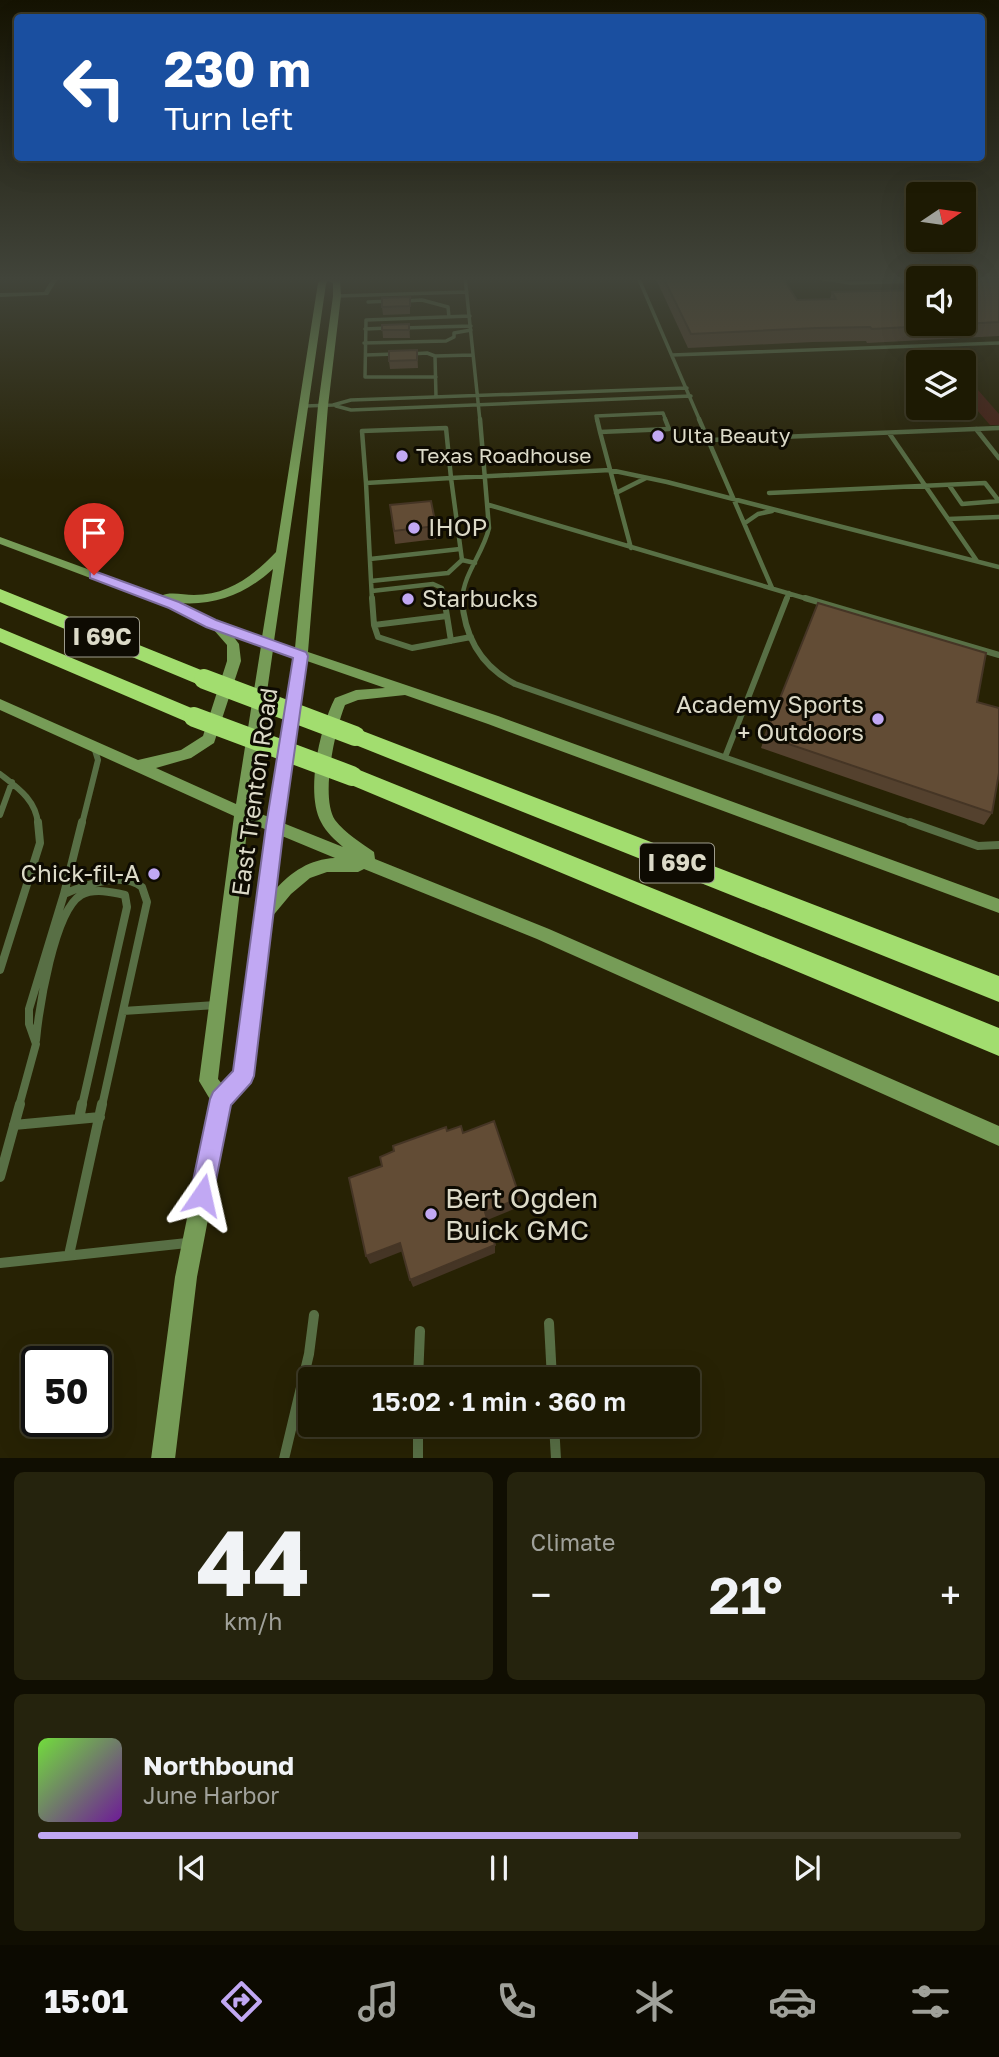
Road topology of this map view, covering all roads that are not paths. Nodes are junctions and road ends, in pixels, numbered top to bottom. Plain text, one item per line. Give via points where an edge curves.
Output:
1 (313, 345) edge
2 (333, 345) edge
3 (364, 345) edge
4 (472, 345) edge
5 (668, 345) edge
6 (943, 345) edge
7 (366, 355) junction
8 (473, 355) junction
9 (672, 355) junction
10 (435, 356) junction
11 (436, 377) junction
12 (687, 388) junction
13 (477, 396) junction
14 (691, 396) junction
15 (436, 397) junction
16 (328, 405) junction
17 (478, 405) junction
18 (305, 406) junction
19 (999, 428) edge
20 (976, 429) junction
21 (600, 432) junction
22 (889, 433) junction
23 (710, 440) junction
24 (999, 458) edge
25 (610, 470) junction
26 (486, 476) junction
27 (648, 477) junction
28 (452, 478) junction
29 (366, 483) junction
30 (949, 485) junction
31 (926, 486) junction
32 (616, 493) junction
33 (769, 493) dead end
34 (736, 500) junction
35 (999, 501) edge
36 (489, 505) junction
37 (775, 510) junction
38 (999, 517) edge
39 (948, 519) junction
40 (745, 523) junction
41 (0, 540) edge
42 (631, 548) junction
43 (284, 550) junction
44 (460, 550) junction
45 (370, 559) junction
46 (462, 560) junction
47 (977, 561) junction
48 (475, 563) junction
49 (999, 567) edge
50 (371, 581) junction
51 (772, 588) junction
52 (372, 591) junction
53 (142, 593) junction
54 (789, 593) junction
55 (0, 595) edge
56 (447, 616) junction
57 (211, 624) junction
58 (374, 625) junction
59 (0, 635) edge
60 (471, 637) junction
61 (451, 641) junction
62 (269, 645) junction
63 (999, 655) edge
64 (301, 656) junction
65 (409, 691) junction
66 (0, 704) edge
67 (93, 745) junction
68 (725, 757) junction
69 (140, 765) junction
70 (0, 774) edge
71 (12, 782) junction
72 (242, 813) junction
73 (0, 815) edge
74 (275, 826) junction
75 (999, 845) edge
76 (380, 867) junction
77 (64, 894) junction
78 (999, 905) edge
79 (265, 914) junction
80 (0, 970) edge
81 (999, 989) edge
82 (218, 1005) junction
83 (123, 1011) junction
84 (932, 1015) junction
85 (999, 1042) edge
86 (36, 1044) junction
87 (999, 1055) edge
88 (221, 1099) junction
89 (100, 1117) junction
90 (79, 1119) junction
91 (14, 1125) junction
92 (999, 1136) edge
93 (0, 1177) edge
94 (192, 1242) junction
95 (69, 1255) junction
96 (0, 1263) edge
97 (314, 1315) dead end
98 (549, 1323) dead end
99 (420, 1331) dead end
100 (418, 1367) edge
101 (551, 1367) edge
102 (418, 1437) edge
103 (555, 1437) edge
104 (163, 1458) edge
105 (284, 1458) edge
106 (418, 1458) edge
107 (556, 1458) edge

1 - 18 main road, East Trenton Road
2 - 16 main road, East Trenton Road
3 - 7 lane
4 - 8 lane
5 - 9 lane
6 - 9 lane
7 - 10 lane
7 - 11 lane via 368,379
8 - 10 lane
8 - 13 lane
9 - 12 lane
10 - 11 lane
11 - 15 lane
12 - 13 lane
12 - 14 lane
13 - 15 lane
13 - 17 lane
14 - 17 lane
14 - 23 lane
15 - 16 lane
16 - 17 lane via 351,410
16 - 18 lane
16 - 64 main road, East Trenton Road
17 - 26 lane
18 - 43 main road, East Trenton Road
19 - 20 lane
20 - 22 lane
20 - 24 lane
21 - 21 lane via 614,431 669,429 663,413 596,416
21 - 25 lane
22 - 23 lane
22 - 31 lane
23 - 34 lane
25 - 26 lane
25 - 27 lane
25 - 32 lane
26 - 28 lane
26 - 36 lane
27 - 32 lane
27 - 34 lane
28 - 29 lane
28 - 29 lane via 446,428 362,431
28 - 44 lane
29 - 45 lane
30 - 31 lane
30 - 35 lane via 985,483
30 - 35 lane via 962,504
31 - 33 lane
31 - 39 lane
32 - 42 lane
34 - 37 lane
34 - 40 lane
36 - 42 lane
36 - 48 lane via 489,532
37 - 40 lane
37 - 47 lane
38 - 39 lane
39 - 47 lane
40 - 51 lane
41 - 53 main road
42 - 51 lane
43 - 53 main road via 258,577 229,594 182,600
43 - 62 main road, East Trenton Road
44 - 45 lane
44 - 46 lane
45 - 50 lane
46 - 48 lane
46 - 50 lane via 448,573
47 - 49 lane
48 - 60 lane via 466,576 463,596
50 - 52 lane
51 - 54 lane
52 - 56 lane via 433,584 442,588
52 - 58 lane
53 - 57 main road
54 - 63 lane
54 - 68 lane
55 - 81 highway, I 69C, bridge
56 - 58 lane
56 - 61 lane
57 - 62 main road
57 - 69 main road via 230,639 234,651 214,730 195,751
58 - 61 lane via 378,636 412,648
59 - 84 highway, I 69C, bridge
60 - 61 lane
60 - 68 lane via 486,663 526,689
62 - 64 main road
62 - 72 main road, East Trenton Road
64 - 65 main road
64 - 74 main road, East Trenton Road
65 - 76 main road via 361,694 340,702 326,741 326,817 339,834
65 - 78 main road
66 - 67 main road
67 - 69 main road
67 - 77 lane via 98,760
68 - 75 lane via 978,846
69 - 72 main road
70 - 71 lane
71 - 73 lane
71 - 80 lane via 37,812 40,843
72 - 74 main road
72 - 82 main road, East Trenton Road
74 - 76 main road
74 - 79 main road, East Trenton Road
76 - 79 main road via 338,862 317,866 295,879
76 - 92 main road via 543,934
77 - 83 lane via 81,886 126,881 145,891 146,912
77 - 86 lane via 29,1009
79 - 88 main road, East Trenton Road via 243,1076
82 - 83 lane
82 - 88 main road, East Trenton Road via 208,1081
83 - 89 lane
84 - 85 highway, I 69C
84 - 87 highway
86 - 90 lane via 45,986 70,905 93,892 125,895 127,907
86 - 91 lane
88 - 94 main road, East Trenton Road
89 - 90 lane
89 - 95 lane
90 - 91 lane
91 - 93 lane
94 - 95 lane
94 - 104 main road, East Trenton Road
95 - 96 lane
97 - 105 lane
98 - 101 lane
99 - 100 lane
102 - 106 lane
103 - 107 lane

